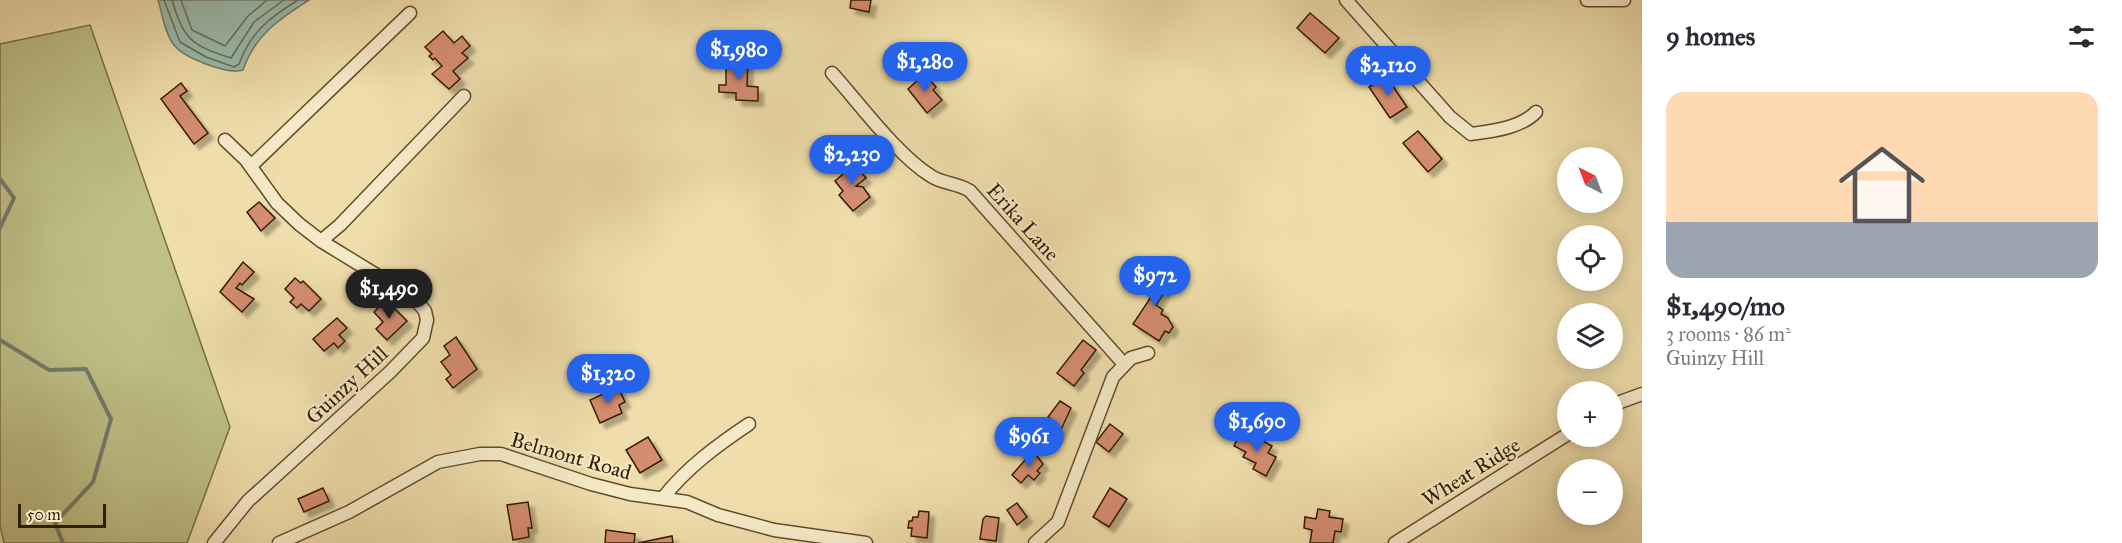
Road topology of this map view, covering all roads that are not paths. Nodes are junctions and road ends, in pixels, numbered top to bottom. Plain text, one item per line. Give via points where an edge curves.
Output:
1 (1346, 0) edge
2 (1587, 0) edge
3 (1624, 0) edge
4 (410, 13) dead end
5 (832, 73) dead end
6 (464, 96) dead end
7 (1536, 112) dead end
8 (225, 140) dead end
9 (251, 166) junction
10 (321, 241) junction
11 (1148, 353) dead end
12 (1123, 363) junction
13 (1642, 394) edge
14 (1623, 401) edge
15 (749, 424) dead end
16 (1557, 441) edge
17 (663, 498) junction
18 (214, 543) edge
19 (279, 543) edge
20 (866, 543) edge
21 (1035, 543) edge
22 (1395, 543) edge

1 - 7 street via 1450,117 1471,134 1509,126
2 - 3 street
4 - 9 street
5 - 12 street, Erika Lane via 920,168 938,180 970,191
6 - 10 street
8 - 9 street, Guinzy Hill
9 - 10 street, Guinzy Hill via 277,203
10 - 18 street, Guinzy Hill via 414,297 425,311 427,329 390,372 248,501
11 - 12 street
12 - 21 street via 1113,377 1058,522
13 - 14 street
15 - 17 street via 674,484
16 - 22 street, Wheat Ridge
17 - 19 street, Belmont Road via 591,484 501,454 480,454 438,462 349,512
17 - 20 street, Belmont Road via 774,530

